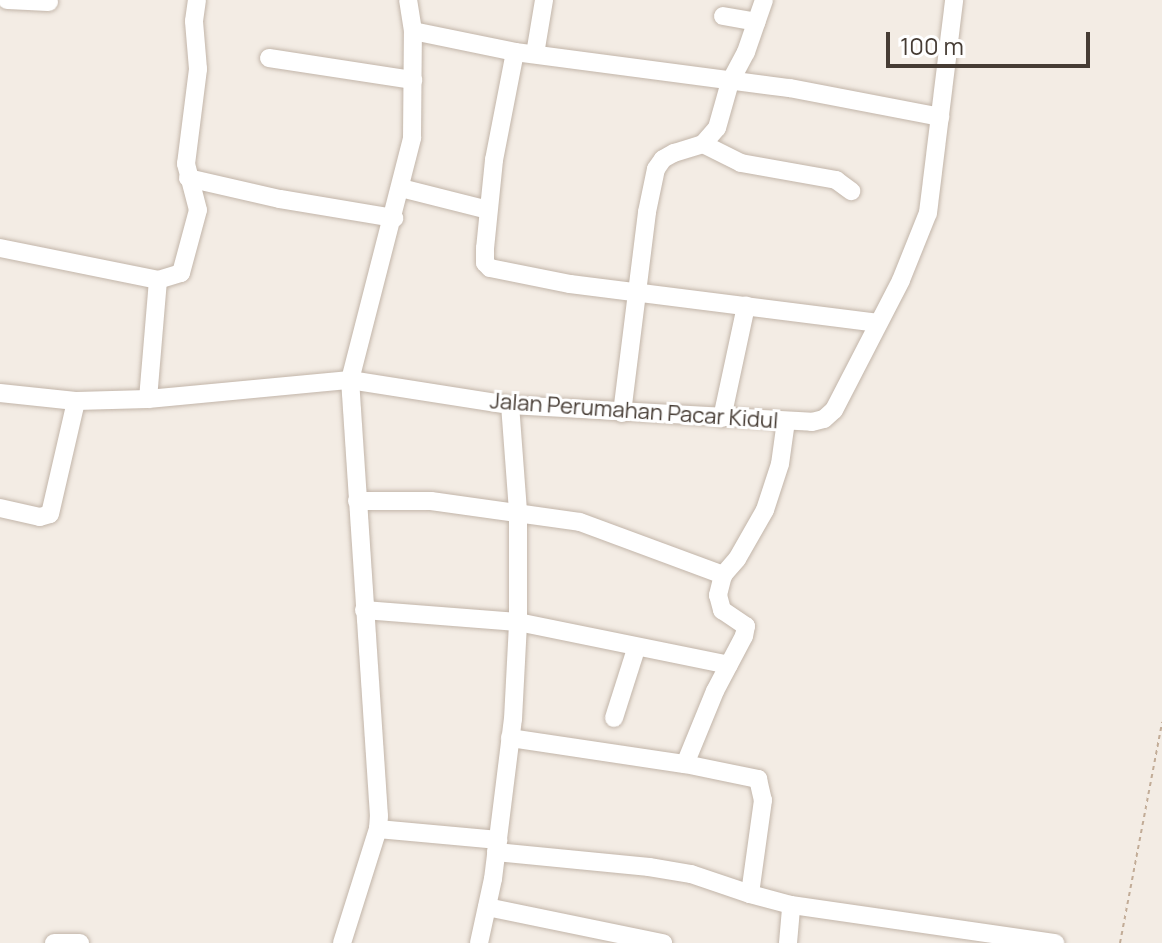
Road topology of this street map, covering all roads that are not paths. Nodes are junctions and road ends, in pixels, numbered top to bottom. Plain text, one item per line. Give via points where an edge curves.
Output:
1 (7, 0) edge
2 (197, 0) edge
3 (408, 0) edge
4 (544, 0) edge
5 (764, 0) edge
6 (954, 0) edge
7 (49, 2) edge
8 (723, 16) dead end
9 (756, 22) junction
10 (413, 31) junction
11 (515, 52) junction
12 (535, 54) junction
13 (269, 58) dead end
14 (413, 80) junction
15 (730, 82) junction
16 (940, 117) junction
17 (703, 144) junction
18 (188, 178) junction
19 (401, 188) junction
20 (851, 191) dead end
21 (488, 210) junction
22 (394, 218) junction
23 (0, 248) edge
24 (158, 280) junction
25 (639, 293) junction
26 (746, 306) junction
27 (877, 323) junction
28 (350, 380) junction
29 (0, 393) edge
30 (148, 399) junction
31 (76, 401) junction
32 (510, 405) junction
33 (622, 413) junction
34 (722, 418) junction
35 (786, 421) junction
36 (357, 501) junction
37 (0, 508) edge
38 (518, 511) junction
39 (723, 575) junction
40 (364, 610) junction
41 (518, 622) junction
42 (636, 649) junction
43 (729, 665) junction
44 (614, 718) dead end
45 (510, 738) junction
46 (685, 764) junction
47 (378, 829) junction
48 (497, 846) junction
49 (750, 894) junction
50 (791, 905) junction
51 (487, 907) junction
52 (54, 943) edge
53 (80, 943) edge
54 (342, 943) edge
55 (479, 943) edge
56 (663, 943) edge
57 (788, 943) edge
58 (1055, 943) edge

1 - 7 street
2 - 18 street via 198,69
3 - 10 street
4 - 12 street
5 - 9 street
6 - 16 street, Jalan Perumahan Pacar Kidul
8 - 9 street
9 - 15 street
10 - 11 street
10 - 14 street
11 - 12 street
11 - 21 street
12 - 15 street
13 - 14 street
14 - 19 street via 412,138
15 - 16 street
15 - 17 street via 717,128
16 - 27 street, Jalan Perumahan Pacar Kidul via 928,213
17 - 20 street via 741,163 836,180
17 - 25 street via 674,153 656,169
18 - 22 street
18 - 24 street via 198,210 181,273
19 - 21 street
19 - 22 street
21 - 25 street via 485,263 490,268
22 - 28 street
23 - 24 street
24 - 30 street
25 - 26 street
25 - 33 street
26 - 27 street
26 - 34 street
27 - 35 street, Jalan Perumahan Pacar Kidul via 834,410 812,422
28 - 30 street, Jalan Perumahan Pacar Kidul
28 - 32 street, Jalan Perumahan Pacar Kidul
28 - 36 street
29 - 31 street, Jalan Perumahan Pacar Kidul
30 - 31 street, Jalan Perumahan Pacar Kidul
31 - 37 street via 50,514 40,517
32 - 33 street, Jalan Perumahan Pacar Kidul
32 - 38 street
33 - 34 street, Jalan Perumahan Pacar Kidul
34 - 35 street, Jalan Perumahan Pacar Kidul
35 - 39 street via 780,464 765,510
36 - 38 street via 431,501
36 - 40 street
38 - 39 street via 580,522
38 - 41 street
39 - 43 street via 718,601 722,610 746,626
40 - 41 street
40 - 47 street
41 - 42 street
41 - 45 street
42 - 43 street
42 - 44 street
43 - 46 street
45 - 46 street
45 - 48 street
46 - 49 street via 758,779 763,800
47 - 48 street
47 - 54 street
48 - 49 street via 663,870
48 - 51 street
49 - 50 street
50 - 57 street
50 - 58 street
51 - 55 street
51 - 56 street
52 - 53 street

